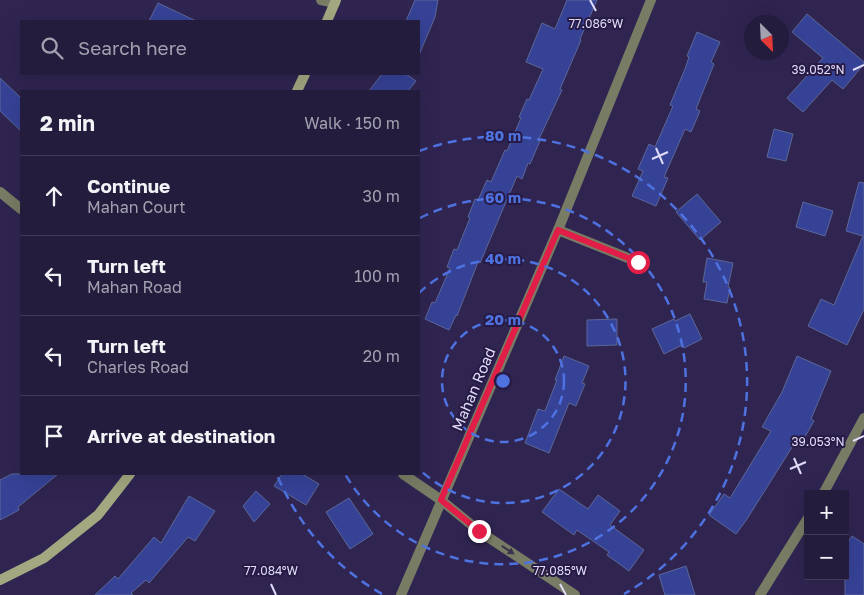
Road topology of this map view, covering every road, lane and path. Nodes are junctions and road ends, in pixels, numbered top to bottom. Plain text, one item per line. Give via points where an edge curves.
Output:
1 (321, 0) edge
2 (651, 0) edge
3 (335, 2) edge
4 (327, 20) edge
5 (305, 75) edge
6 (298, 90) edge
7 (0, 192) edge
8 (20, 208) edge
9 (558, 230) junction
10 (638, 262) dead end
11 (864, 418) edge
12 (129, 475) edge
13 (404, 475) edge
14 (825, 490) edge
15 (441, 500) junction
16 (804, 524) edge
17 (0, 580) edge
18 (401, 595) edge
19 (575, 595) edge
20 (760, 595) edge

1 - 3 street
2 - 9 street, Mahan Road
3 - 4 street
5 - 6 street
7 - 8 street
9 - 10 street
9 - 15 street, Mahan Road
11 - 14 street
12 - 17 street via 98,515 44,558
13 - 15 street
15 - 18 street, Mahan Road
15 -> 19 street via 479,531
16 - 20 street

